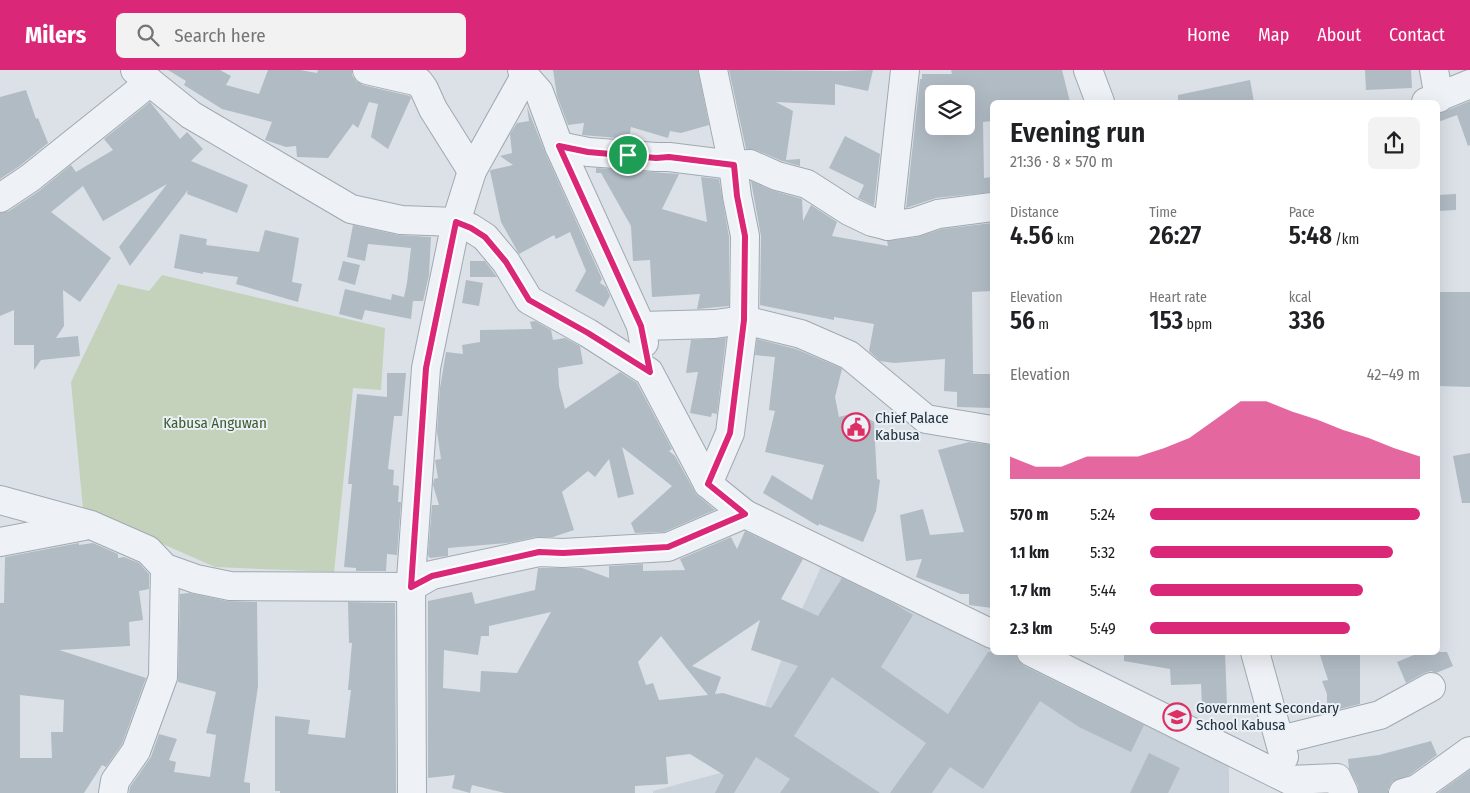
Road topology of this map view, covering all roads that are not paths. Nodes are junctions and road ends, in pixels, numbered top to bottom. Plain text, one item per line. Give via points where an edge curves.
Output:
1 (367, 70) edge
2 (713, 70) edge
3 (905, 70) edge
4 (1088, 70) edge
5 (1434, 70) edge
6 (139, 73) edge
7 (523, 73) edge
8 (1470, 84) edge
9 (1099, 100) edge
10 (1432, 100) edge
11 (559, 146) junction
12 (734, 165) junction
13 (472, 171) junction
14 (0, 198) edge
15 (990, 207) edge
16 (456, 222) junction
17 (888, 226) junction
18 (744, 320) junction
19 (641, 326) junction
20 (650, 372) junction
21 (990, 430) edge
22 (708, 484) junction
23 (0, 500) edge
24 (745, 514) junction
25 (91, 524) junction
26 (0, 542) edge
27 (165, 568) junction
28 (411, 587) junction
29 (990, 633) edge
30 (1037, 655) edge
31 (1256, 655) edge
32 (1431, 687) dead end
33 (1280, 740) junction
34 (1470, 751) edge
35 (1291, 786) edge
36 (113, 793) edge
37 (412, 793) edge
38 (1344, 793) edge
39 (1403, 793) edge

1 - 13 street via 419,82
2 - 12 street
3 - 17 street
4 - 9 street
5 - 10 street
6 - 14 street via 30,178
6 - 16 street via 191,115 351,209 401,220
7 - 11 street via 539,92
7 - 13 street
8 - 10 street
11 - 12 street via 588,152
11 - 19 street
12 - 17 street via 750,164 807,184 849,211
12 - 18 street via 745,236
13 - 16 street
15 - 17 street via 938,214
16 - 20 street via 485,237 506,262 529,300
16 - 28 street via 426,368
18 - 19 street
18 - 21 street via 801,334 848,355 926,419
18 - 22 street via 730,433
19 - 20 street
20 - 22 street
22 - 24 street
23 - 25 street
24 - 28 street via 668,547 539,552 432,576
24 - 29 street
25 - 26 street
25 - 27 street via 148,550
27 - 28 street via 230,586
27 - 36 street via 163,677 136,750 115,781
28 - 37 street
30 - 35 street
31 - 33 street
32 - 33 street via 1380,715
33 - 35 street
34 - 39 street via 1417,788
35 - 38 street via 1337,778

